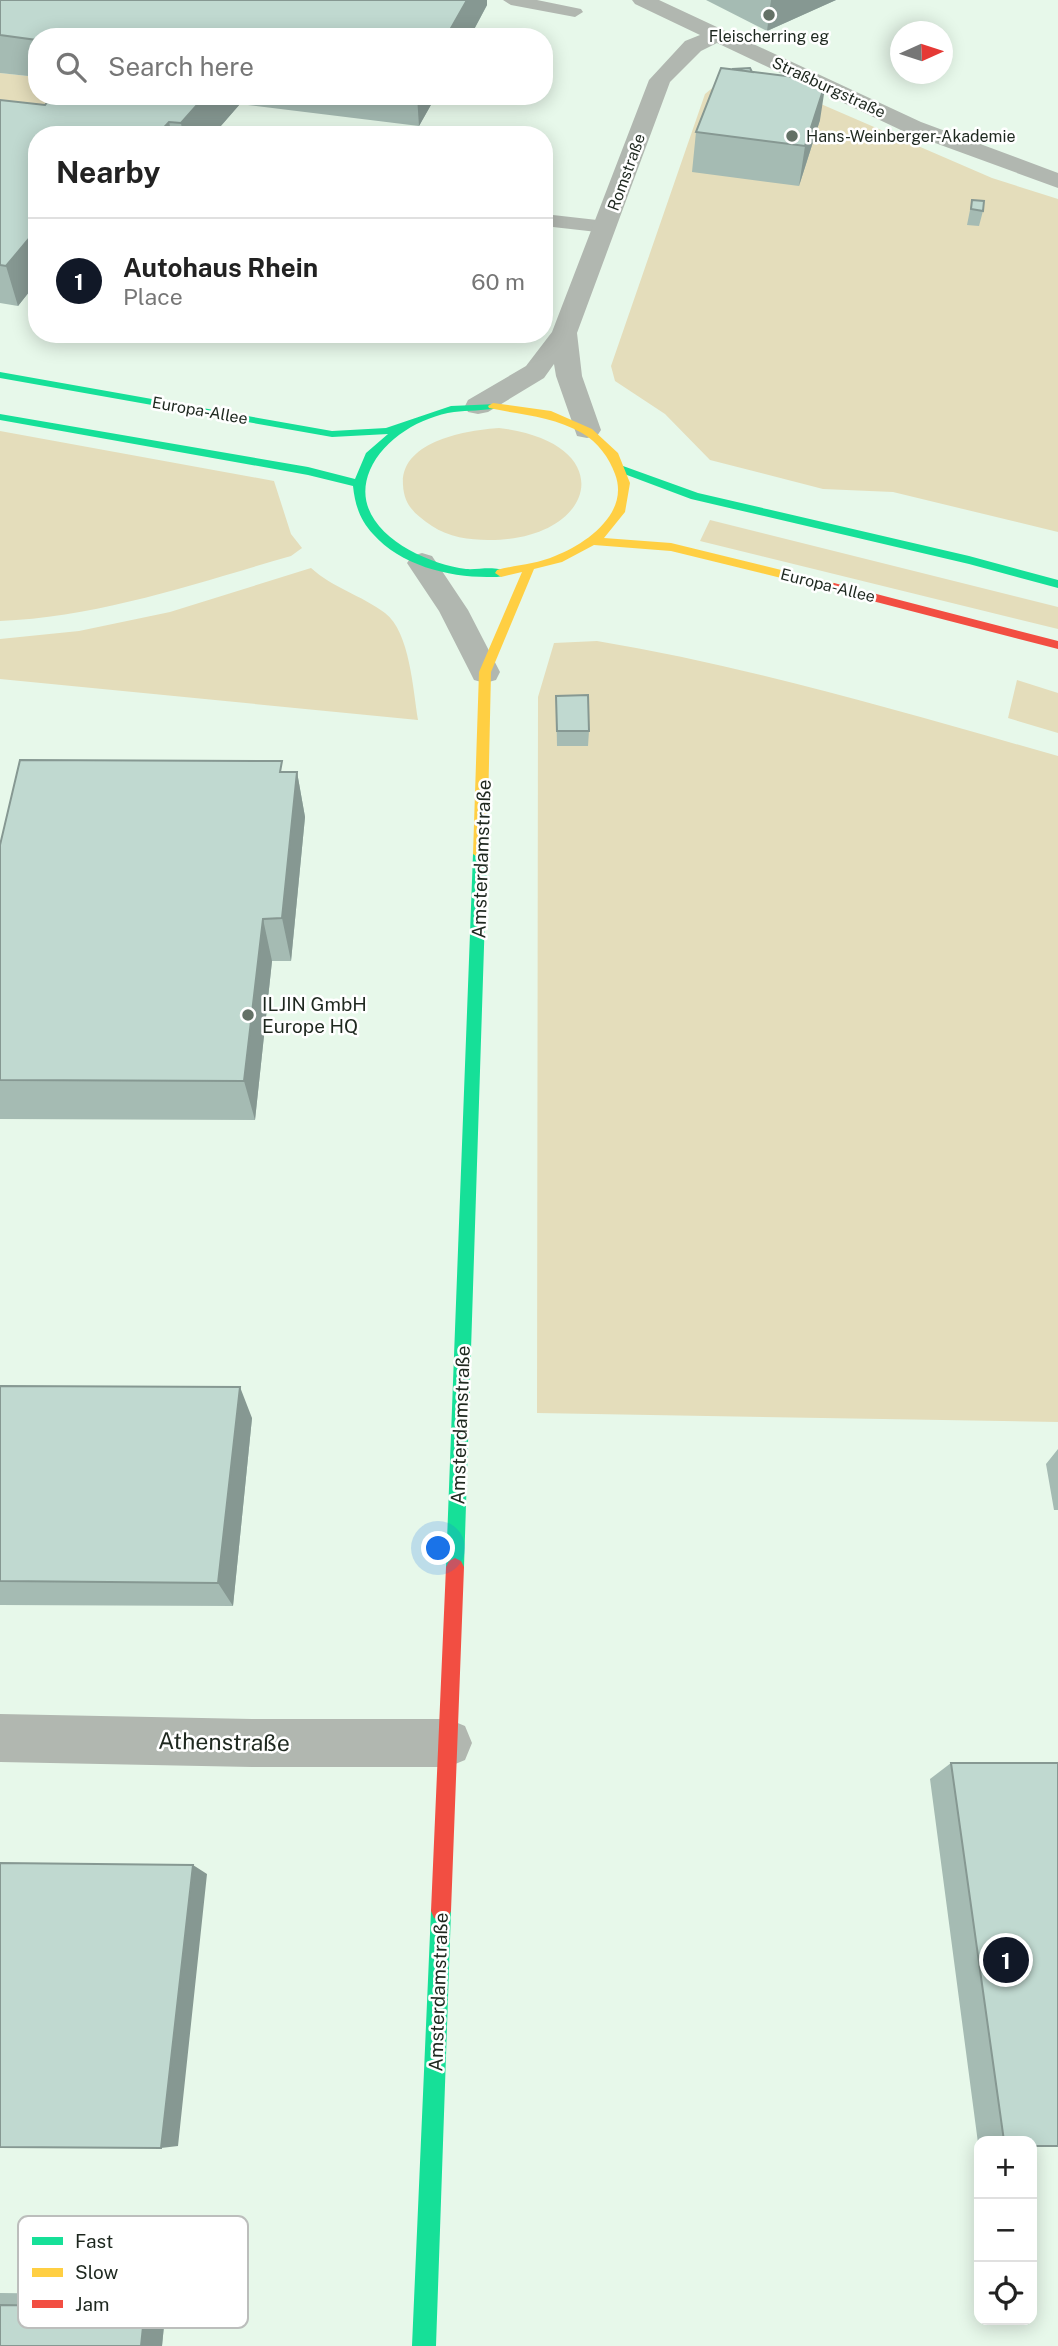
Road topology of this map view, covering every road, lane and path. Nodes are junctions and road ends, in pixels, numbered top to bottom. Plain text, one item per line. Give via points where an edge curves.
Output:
1 (511, 0) edge
2 (642, 0) edge
3 (575, 12) dead end
4 (717, 35) junction
5 (1058, 181) edge
6 (553, 221) edge
7 (606, 227) junction
8 (564, 333) junction
9 (0, 375) edge
10 (478, 406) junction
11 (0, 417) edge
12 (401, 428) junction
13 (587, 430) junction
14 (623, 470) junction
15 (357, 484) junction
16 (595, 541) junction
17 (422, 563) junction
18 (529, 570) junction
19 (1058, 584) edge
20 (1058, 645) edge
21 (485, 672) junction
22 (0, 1738) edge
23 (448, 1743) junction
24 (424, 2346) edge

1 - 3 lane
2 - 4 street, Straßburgstraße
4 - 5 street, Straßburgstraße via 913,127
4 - 7 street, Romstraße via 693,46 660,80
6 - 7 lane
7 - 8 street, Romstraße
8 - 10 street, Romstraße via 536,372
8 - 13 street, Romstraße via 569,376
9 - 12 street, Europa-Allee via 332,433
10 - 12 street, Europa-Allee via 436,413
10 - 13 street, Europa-Allee via 545,412
11 - 15 street via 308,471
12 - 15 street, Europa-Allee via 374,449
13 - 14 street, Europa-Allee via 609,449
14 - 16 street via 621,511
14 - 19 street via 695,496
15 - 17 street via 358,505 373,531 395,550
16 - 18 street via 565,559
16 - 20 street, Europa-Allee via 670,547
17 - 18 street via 490,574
17 - 21 street, Amsterdamstraße
18 - 21 street, Amsterdamstraße
21 - 23 street, Amsterdamstraße
22 - 23 street, Athenstraße
23 - 24 street, Amsterdamstraße

